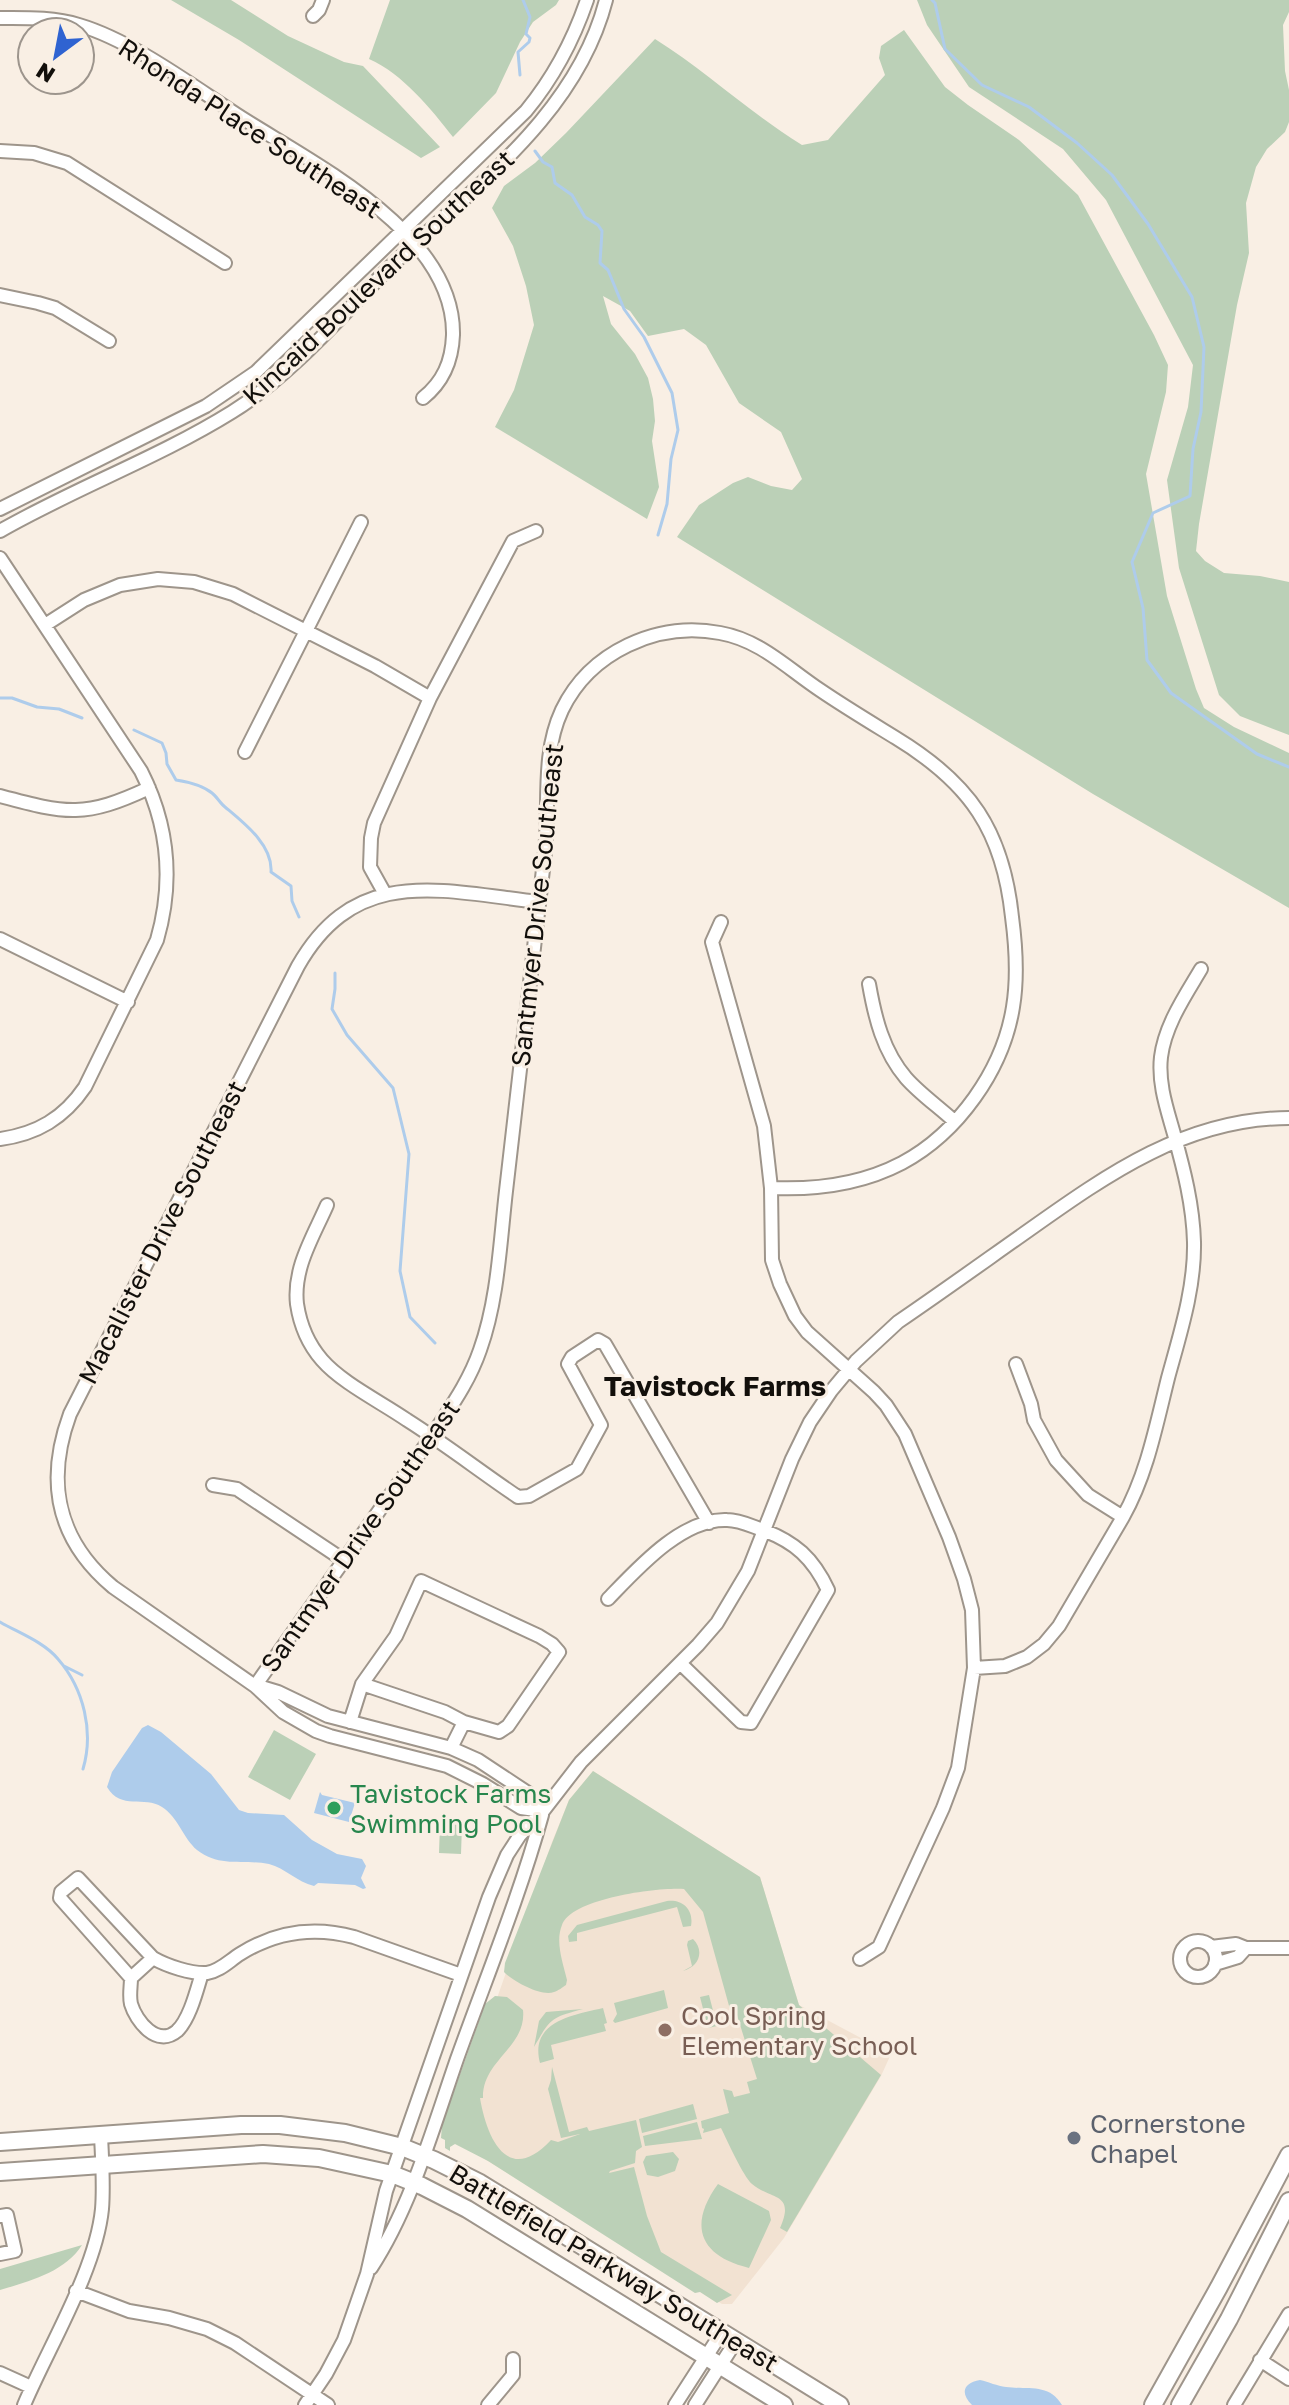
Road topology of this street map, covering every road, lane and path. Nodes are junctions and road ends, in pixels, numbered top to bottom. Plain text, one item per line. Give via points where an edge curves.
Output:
1 (323, 0) edge
2 (587, 0) edge
3 (606, 0) edge
4 (313, 16) dead end
5 (0, 18) edge
6 (0, 151) edge
7 (401, 231) junction
8 (414, 245) junction
9 (225, 263) dead end
10 (0, 295) edge
11 (109, 341) dead end
12 (423, 398) dead end
13 (0, 509) edge
14 (361, 522) dead end
15 (0, 531) edge
16 (536, 531) dead end
17 (0, 558) edge
18 (45, 625) junction
19 (306, 631) junction
20 (430, 698) junction
21 (245, 752) dead end
22 (149, 788) junction
23 (0, 796) edge
24 (385, 894) junction
25 (539, 902) junction
26 (721, 922) dead end
27 (0, 939) edge
28 (1201, 969) dead end
29 (869, 984) dead end
30 (128, 1002) junction
31 (1289, 1118) edge
32 (954, 1121) junction
33 (0, 1139) edge
34 (1176, 1141) junction
35 (771, 1188) junction
36 (327, 1205) dead end
37 (1016, 1364) dead end
38 (849, 1369) junction
39 (432, 1436) junction
40 (213, 1485) dead end
41 (1123, 1517) junction
42 (709, 1523) junction
43 (764, 1531) junction
44 (345, 1561) junction
45 (608, 1599) dead end
46 (680, 1663) junction
47 (974, 1668) junction
48 (362, 1684) junction
49 (255, 1686) junction
50 (350, 1722) junction
51 (464, 1722) junction
52 (451, 1748) junction
53 (543, 1811) junction
54 (1211, 1947) junction
55 (1246, 1948) junction
56 (1289, 1948) edge
57 (153, 1958) junction
58 (860, 1959) dead end
59 (1215, 1964) junction
60 (202, 1973) junction
61 (461, 1975) junction
62 (131, 1978) junction
63 (101, 2135) junction
64 (0, 2142) edge
65 (402, 2147) junction
66 (423, 2155) junction
67 (1289, 2155) edge
68 (102, 2165) junction
69 (0, 2172) edge
70 (392, 2174) junction
71 (412, 2182) junction
72 (1289, 2201) edge
73 (0, 2216) edge
74 (0, 2254) edge
75 (367, 2274) junction
76 (76, 2291) junction
77 (1289, 2314) edge
78 (729, 2336) junction
79 (513, 2359) dead end
80 (1260, 2360) junction
81 (713, 2361) junction
82 (0, 2373) edge
83 (1289, 2379) edge
84 (31, 2387) junction
85 (308, 2400) edge
86 (24, 2405) edge
87 (328, 2405) edge
88 (488, 2405) edge
89 (675, 2405) edge
90 (695, 2405) edge
91 (784, 2405) edge
92 (840, 2405) edge
93 (1153, 2405) edge
94 (1180, 2405) edge
95 (1234, 2405) edge

1 - 4 street
2 - 7 street, Kincaid Boulevard Southeast via 567,51 533,102
3 - 8 street, Kincaid Boulevard Southeast via 586,53 549,112
5 - 7 street, Rhonda Place Southeast via 78,24 128,46 364,196
6 - 9 street via 34,153 67,163
7 - 8 street, Rhonda Place Southeast
7 - 13 street, Kincaid Boulevard Southeast via 232,390
8 - 12 street, Rhonda Place Southeast via 438,275 453,322 448,366 437,387
8 - 15 street, Kincaid Boulevard Southeast via 290,366 233,411
10 - 11 street via 55,308
14 - 19 street
16 - 20 street via 513,541
17 - 18 street
18 - 19 street via 111,588 175,579 223,591
18 - 22 street
19 - 20 street
19 - 21 street
20 - 24 street via 374,823 370,867
22 - 23 street via 118,803 83,810 46,808
22 - 30 street via 163,826 167,894 157,940
24 - 25 street, Macalister Drive Southeast via 423,890
24 - 49 street, Macalister Drive Southeast via 345,913 304,956 70,1414 58,1453 57,1487 64,1519 95,1570
25 - 32 street, Santmyer Drive Southeast via 550,747 574,691 601,662 650,635 705,631 757,645 938,765 990,831 1010,899 1013,1009 991,1071
25 - 39 street, Santmyer Drive Southeast via 490,1313 470,1375
26 - 35 street via 712,942 764,1126
27 - 30 street
28 - 34 street via 1161,1055 1162,1088
29 - 32 street via 878,1027 896,1064
30 - 33 street via 85,1087 67,1109 37,1131
31 - 34 street via 1225,1126
32 - 35 street, Santmyer Drive Southeast via 924,1148 882,1172 834,1185
34 - 38 street via 1083,1192 898,1322
34 - 41 street via 1188,1186 1194,1262 1145,1468
35 - 38 street via 772,1260 786,1296 807,1332
36 - 39 street via 299,1273 297,1303 305,1334 333,1371
37 - 41 street via 1034,1420 1056,1460 1088,1495
38 - 43 street via 810,1422
38 - 47 street via 886,1405 915,1454 964,1579 972,1610
39 - 42 street via 518,1497 577,1469 601,1425 568,1364 598,1340
39 - 44 street, Santmyer Drive Southeast
40 - 44 street via 237,1489
41 - 47 street via 1044,1644 1005,1666
42 - 43 street via 725,1519
42 - 45 street via 681,1533
43 - 46 street via 734,1597
43 - 46 street via 799,1547 828,1590 751,1723 741,1722
44 - 49 street, Santmyer Drive Southeast
46 - 53 street via 588,1754
47 - 58 street via 958,1768 943,1808 879,1947
48 - 50 street
48 - 51 street
48 - 51 street via 396,1636 421,1581 539,1636 559,1652 504,1730
49 - 50 street, Macalister Drive Southeast
49 - 53 street, Macalister Drive Southeast via 283,1712 316,1731 447,1766 521,1808
50 - 52 street, Macalister Drive Southeast
51 - 52 street
52 - 53 street, Macalister Drive Southeast via 531,1795
53 - 61 street via 507,1855
53 - 66 street
54 - 55 street
54 - 59 street
54 - 59 street via 1189,1944 1181,1963 1196,1977 1209,1974
55 - 56 street
55 - 59 street via 1238,1957
57 - 60 street
57 - 62 street
57 - 62 street via 78,1878 61,1892 60,1898
60 - 61 street via 217,1970 269,1938 306,1931 340,1933
60 - 62 street via 182,2024 164,2036 149,2032 140,2022 130,1998
61 - 65 street
63 - 64 main road, Battlefield Parkway Southeast
63 - 65 main road, Battlefield Parkway Southeast via 280,2125
63 - 68 street
65 - 66 main road, Battlefield Parkway Southeast
65 - 70 street
66 - 71 street
66 - 78 main road, Battlefield Parkway Southeast via 480,2183
67 - 93 main road
68 - 69 main road, Battlefield Parkway Southeast
68 - 70 main road, Battlefield Parkway Southeast via 263,2154 319,2158
68 - 76 street via 100,2219
70 - 71 main road, Battlefield Parkway Southeast
70 - 75 street
71 - 75 street via 385,2247
71 - 81 main road, Battlefield Parkway Southeast via 467,2209
72 - 94 main road
73 - 74 street via 7,2215 15,2251
75 - 85 street via 340,2348
76 - 84 street
76 - 85 street via 129,2311 214,2332
77 - 80 street
78 - 81 street
78 - 92 main road, Battlefield Parkway Southeast
79 - 88 street via 513,2375
80 - 83 street
80 - 95 street
81 - 89 street
81 - 90 street
81 - 91 main road, Battlefield Parkway Southeast
82 - 84 street
84 - 86 street
85 - 87 street

